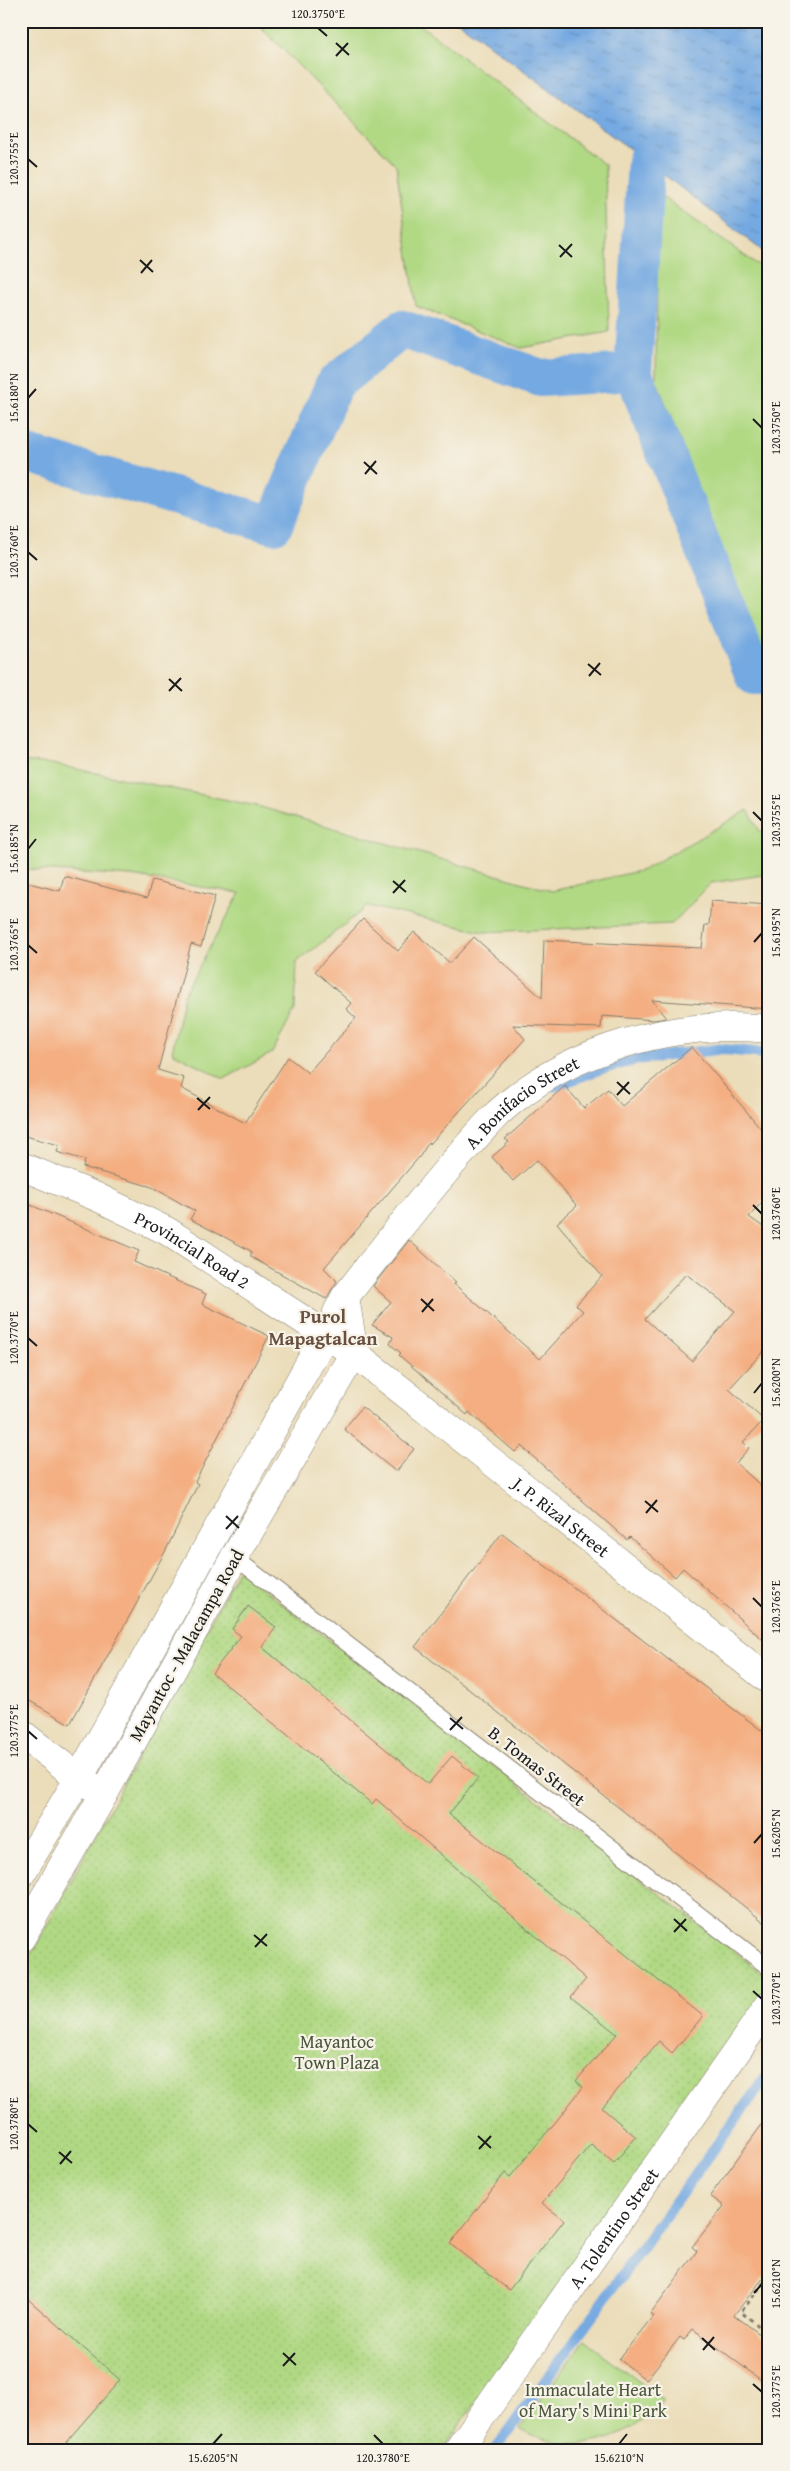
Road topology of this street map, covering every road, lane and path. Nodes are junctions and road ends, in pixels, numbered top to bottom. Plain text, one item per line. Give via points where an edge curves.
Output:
1 (769, 1029) edge
2 (21, 1166) edge
3 (345, 1297) junction
4 (325, 1335) junction
5 (354, 1354) junction
6 (210, 1539) junction
7 (234, 1558) junction
8 (769, 1680) edge
9 (21, 1733) edge
10 (79, 1778) junction
11 (104, 1794) junction
12 (21, 1874) edge
13 (21, 1938) edge
14 (769, 1968) edge
15 (769, 2005) edge
16 (769, 2276) edge
17 (769, 2334) edge
18 (458, 2450) edge

1 - 3 street, A. Bonifacio Street via 718,1026 632,1040 597,1053 528,1089 498,1113 473,1140
2 - 4 street, Provincial Road 2 via 168,1231
3 - 4 street, A. Bonifacio Street
3 - 5 street
4 - 5 street, Provincial Road 2
4 - 6 street, Mayantoc - Malacampa Road
5 - 7 street, Mayantoc - Malacampa Road
5 - 8 street, J. P. Rizal Street
6 - 7 lane, B. Tomas Street
6 - 10 street, Mayantoc - Malacampa Road
7 - 11 street, Mayantoc - Malacampa Road
7 - 14 lane, B. Tomas Street
9 - 10 street
10 - 11 street
10 - 12 street, Mayantoc - Malacampa Road
11 - 13 street, Mayantoc - Malacampa Road
15 - 18 street, A. Tolentino Street
16 - 17 path via 741,2312

